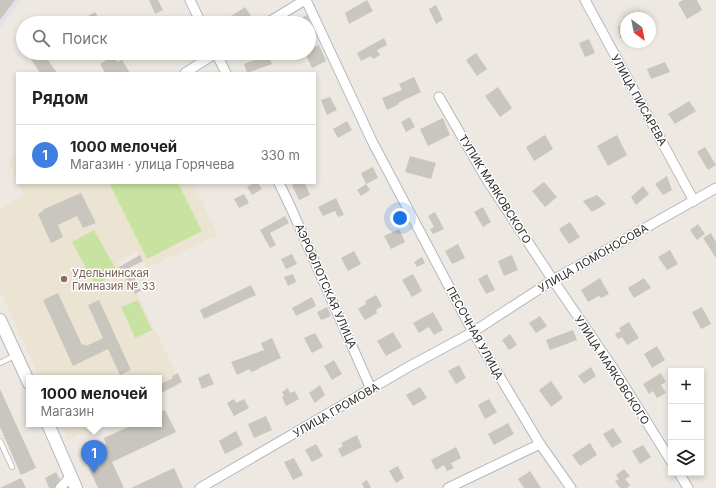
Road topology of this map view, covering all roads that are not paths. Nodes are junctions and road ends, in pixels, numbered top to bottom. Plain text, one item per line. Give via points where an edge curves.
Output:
1 (190, 0) edge
2 (306, 0) edge
3 (585, 0) edge
4 (198, 16) edge
5 (278, 16) edge
6 (314, 16) edge
7 (316, 21) edge
8 (205, 60) edge
9 (220, 60) edge
10 (187, 72) edge
11 (226, 72) edge
12 (439, 97) dead end
13 (279, 184) edge
14 (716, 188) edge
15 (694, 201) junction
16 (552, 280) junction
17 (0, 320) edge
18 (473, 332) junction
19 (16, 355) junction
20 (0, 363) edge
21 (26, 377) edge
22 (371, 389) junction
23 (49, 427) edge
24 (0, 441) edge
25 (540, 444) junction
26 (668, 456) edge
27 (12, 467) dead end
28 (71, 476) junction
29 (680, 476) edge
30 (60, 488) edge
31 (76, 488) edge
32 (200, 488) edge
33 (448, 488) edge
34 (571, 488) edge
35 (688, 488) edge

1 - 4 street
2 - 5 street
2 - 6 street, ПЕСОЧНАЯ УЛИЦА
3 - 15 street, УЛИЦА ПИСАРЕВА
7 - 18 street, ПЕСОЧНАЯ УЛИЦА via 372,140
8 - 10 street
9 - 11 street
12 - 16 street, ТУПИК МАЯКОВСКОГО via 487,180
13 - 22 street, АЭРОФЛОТСКАЯ УЛИЦА
14 - 15 street, УЛИЦА ЛОМОНОСОВА
15 - 16 street, УЛИЦА ЛОМОНОСОВА
16 - 18 street, УЛИЦА ЛОМОНОСОВА
16 - 26 street, УЛИЦА МАЯКОВСКОГО via 613,368
17 - 19 main road
18 - 22 street, УЛИЦА ГРОМОВА
18 - 25 street, ПЕСОЧНАЯ УЛИЦА
19 - 20 lane
19 - 21 main road
22 - 32 street, УЛИЦА ГРОМОВА
23 - 28 main road
24 - 27 lane
25 - 33 street
25 - 34 street, ПЕСОЧНАЯ УЛИЦА
28 - 30 street
28 - 31 main road
29 - 35 street

